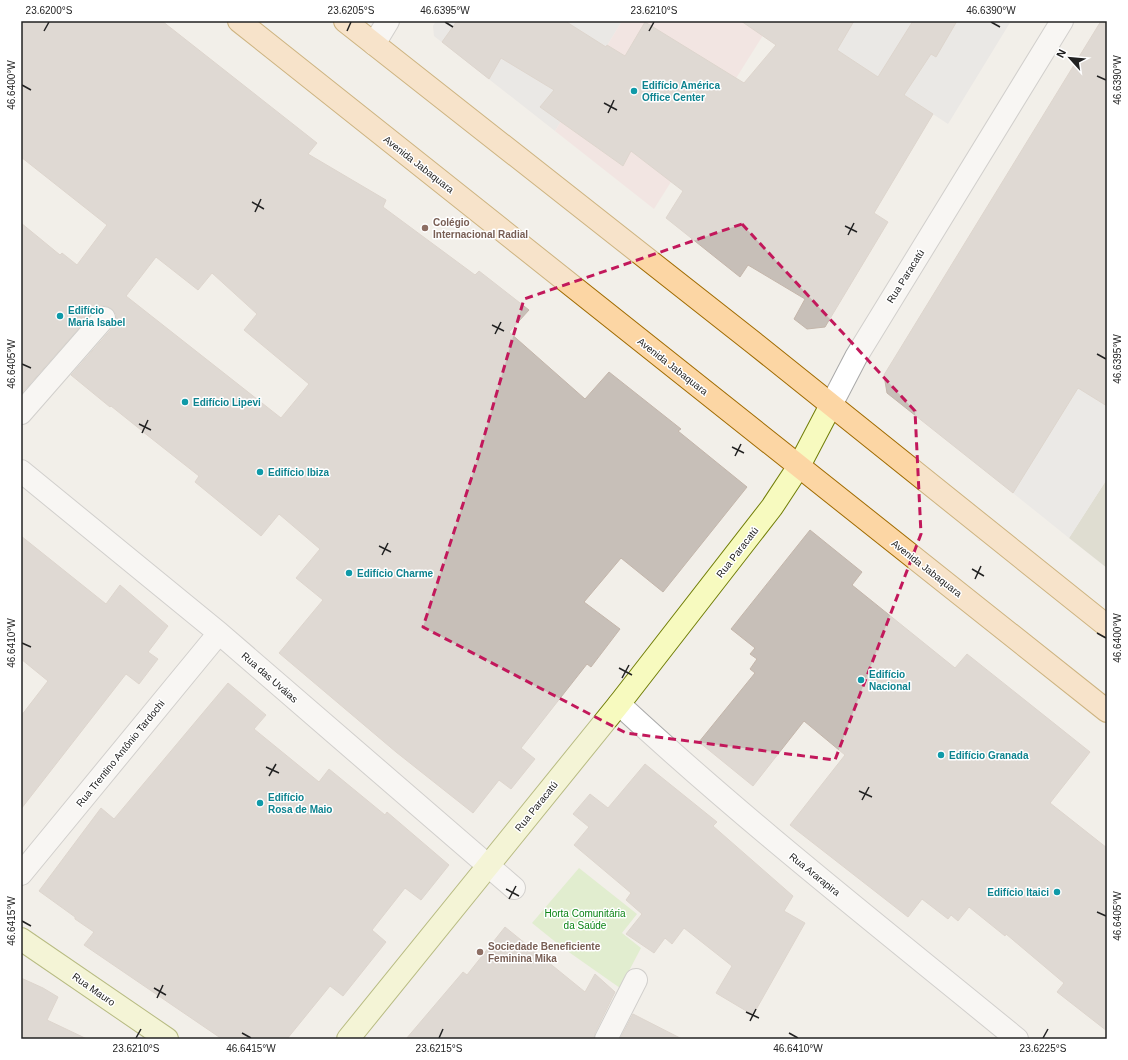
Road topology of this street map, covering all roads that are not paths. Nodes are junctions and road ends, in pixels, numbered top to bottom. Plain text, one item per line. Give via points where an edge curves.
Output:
1 (239, 21) edge
2 (345, 21) edge
3 (388, 21) edge
4 (1062, 21) edge
5 (374, 44) junction
6 (104, 318) dead end
7 (831, 405) junction
8 (21, 413) edge
9 (799, 466) junction
10 (21, 471) edge
11 (1107, 626) edge
12 (219, 632) junction
13 (619, 704) junction
14 (1107, 711) edge
15 (489, 865) junction
16 (21, 874) edge
17 (514, 888) dead end
18 (21, 938) edge
19 (636, 980) dead end
20 (167, 1039) edge
21 (348, 1039) edge
22 (606, 1039) edge
23 (1017, 1039) edge

1 - 9 main road, Avenida Jabaquara
2 - 5 main road
3 - 5 street
4 - 7 street, Rua Paracatú via 856,357
5 - 7 main road
6 - 8 street
7 - 9 street, Rua Paracatú
7 - 11 main road
9 - 13 street, Rua Paracatú via 772,507
9 - 14 main road, Avenida Jabaquara
10 - 12 street, Rua das Uváias
12 - 15 street, Rua das Uváias
12 - 16 street, Rua Trentino Antônio Tardochi
13 - 15 street, Rua Paracatú
13 - 23 street, Rua Ararapira via 758,828
15 - 17 street, Rua das Uváias
15 - 21 street, Rua Paracatú
18 - 20 street, Rua Mauro
19 - 22 street

